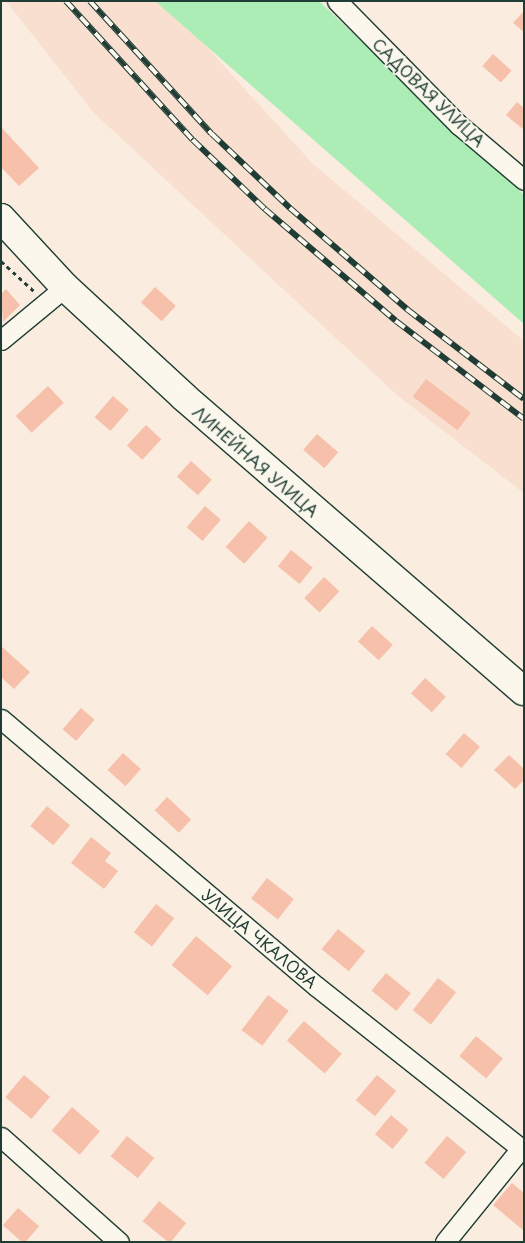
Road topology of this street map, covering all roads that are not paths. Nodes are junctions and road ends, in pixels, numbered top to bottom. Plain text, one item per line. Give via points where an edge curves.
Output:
1 (337, 1) edge
2 (524, 180) edge
3 (1, 218) edge
4 (56, 295) junction
5 (1, 340) edge
6 (524, 691) edge
7 (1, 720) edge
8 (1, 1137) edge
9 (522, 1150) edge
10 (119, 1242) edge
11 (445, 1242) edge

1 - 2 street, САДОВАЯ УЛИЦА via 459,125
3 - 4 main road, ЛИНЕЙНАЯ УЛИЦА
4 - 5 street
4 - 6 main road, ЛИНЕЙНАЯ УЛИЦА
7 - 9 street, УЛИЦА ЧКАЛОВА via 316,986
8 - 10 street
9 - 11 street

